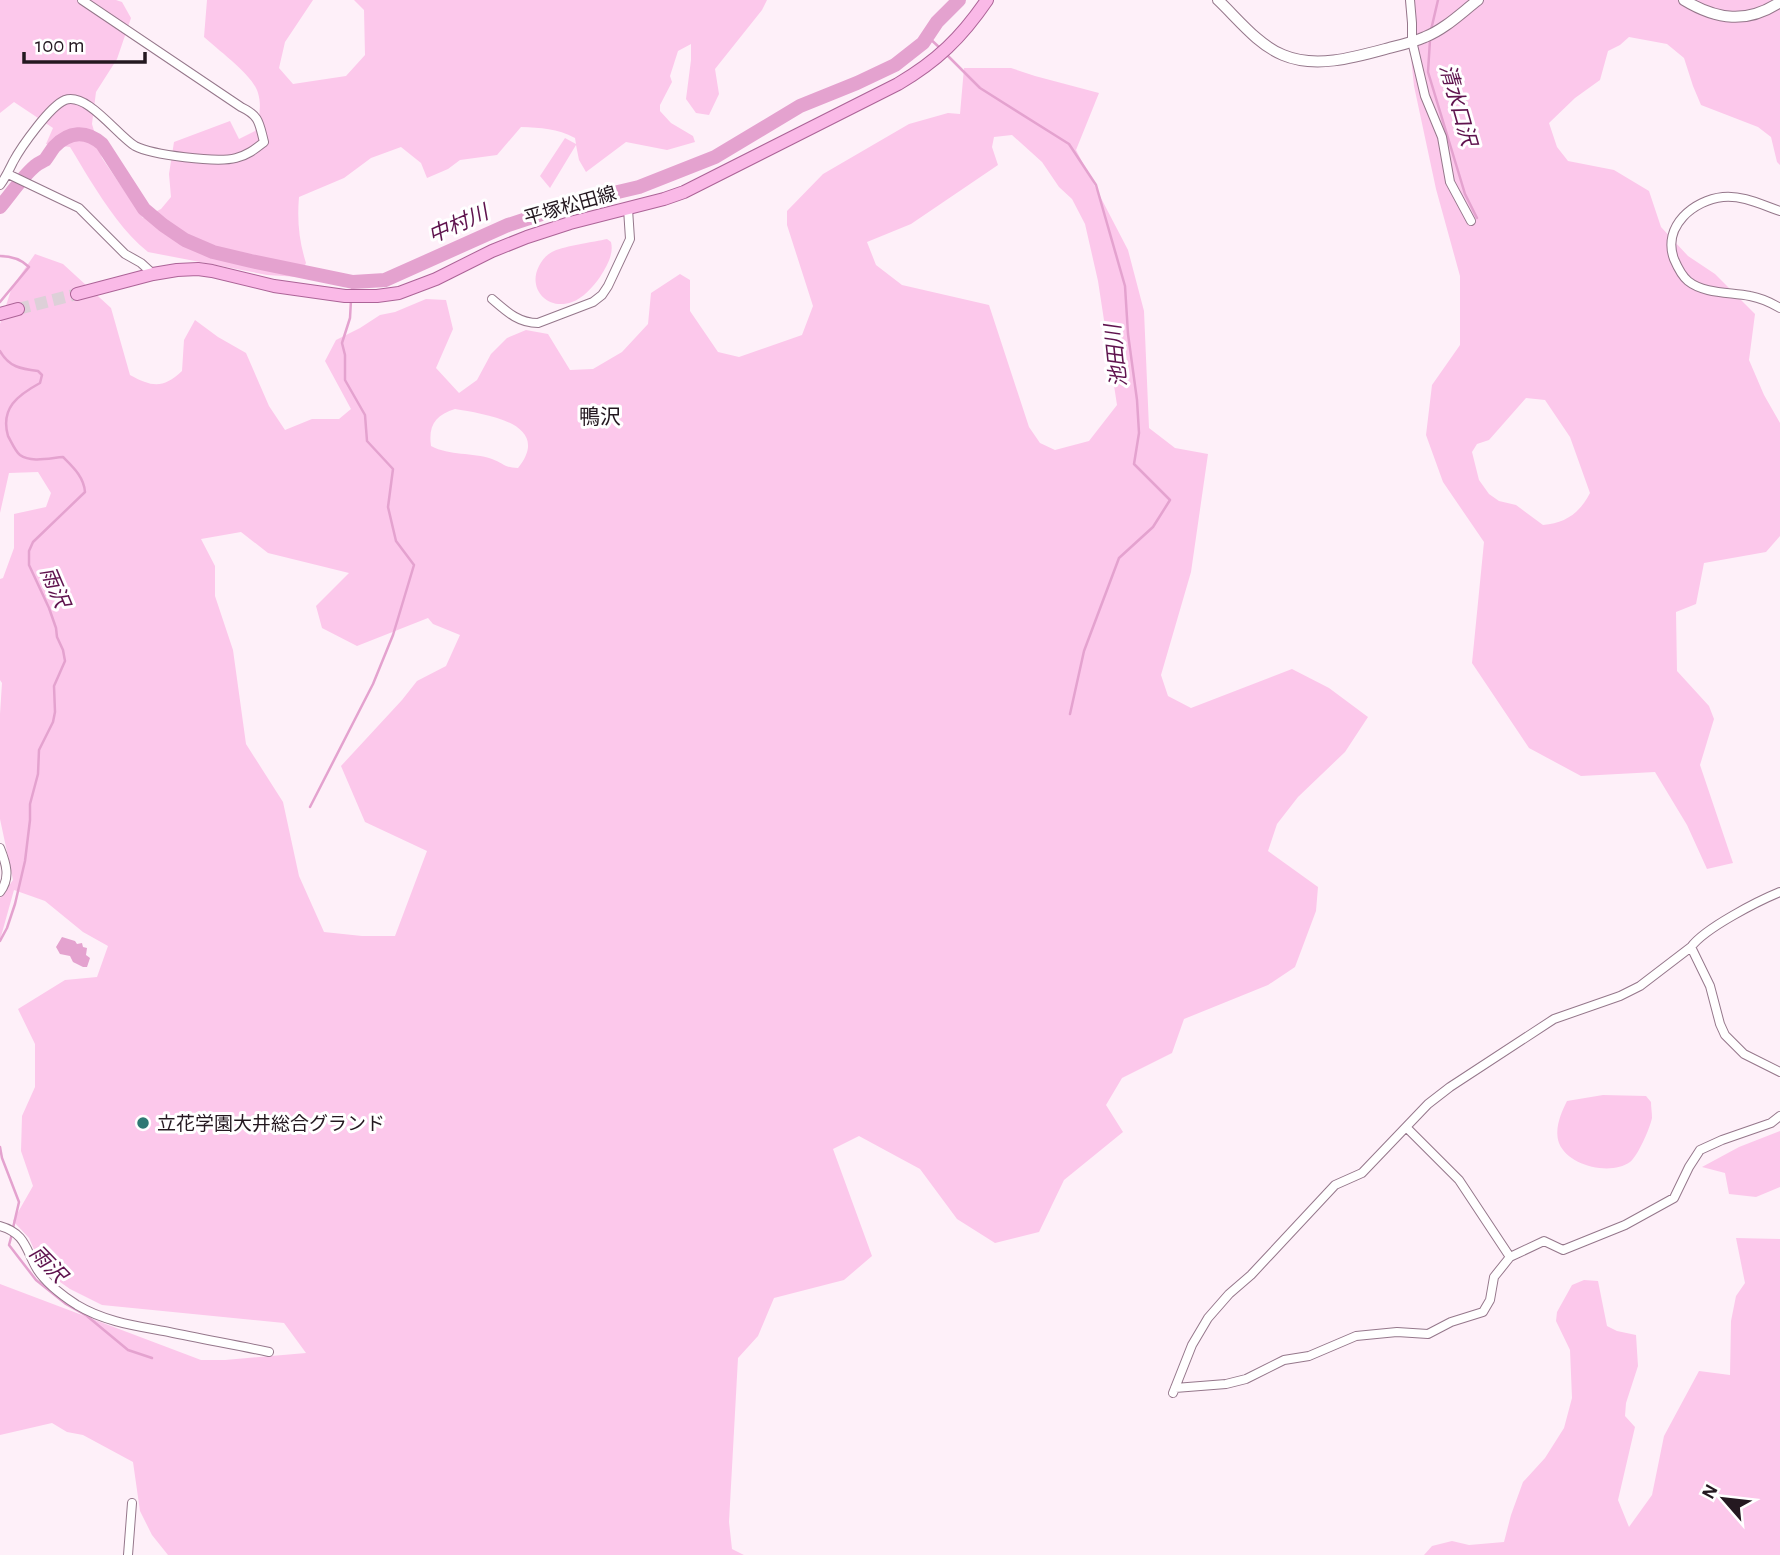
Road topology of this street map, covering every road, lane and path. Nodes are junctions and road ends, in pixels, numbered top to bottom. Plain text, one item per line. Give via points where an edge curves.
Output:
1 (82, 0) edge
2 (987, 0) edge
3 (1218, 0) edge
4 (1410, 0) edge
5 (1478, 0) edge
6 (1684, 0) edge
7 (1780, 2) edge
8 (1412, 41) junction
9 (11, 175) junction
10 (0, 185) edge
11 (628, 209) junction
12 (1780, 211) edge
13 (1471, 222) dead end
14 (153, 274) junction
15 (77, 294) tunnel mouth
16 (492, 299) dead end
17 (1780, 308) edge
18 (18, 309) tunnel mouth
19 (0, 314) edge
20 (0, 848) edge
21 (0, 892) edge
22 (1780, 892) edge
23 (1691, 947) junction
24 (1780, 1072) edge
25 (1780, 1116) edge
26 (1406, 1127) junction
27 (0, 1226) edge
28 (1510, 1257) junction
29 (269, 1352) dead end
30 (132, 1503) dead end
31 (128, 1555) edge

1 - 9 street via 253,113 264,142 233,159 152,153 134,145 88,105 64,100 33,131 13,162
2 - 11 main road, 平塚松田線 via 969,26 919,72 702,184
3 - 8 street via 1264,44 1293,59 1326,61
4 - 8 street
5 - 8 street via 1445,26
6 - 7 street via 1734,18 1759,14
8 - 13 street via 1450,182
9 - 10 street
9 - 14 street via 79,208 118,248
11 - 14 main road, 平塚松田線 via 540,232 436,279 387,295 319,293 198,269
11 - 16 street via 631,239 608,286 593,302 529,323
12 - 17 street via 1742,198 1709,200 1679,220 1671,250 1686,280 1698,287 1752,296
14 - 15 main road, 平塚松田線
18 - 19 main road
20 - 21 street via 7,878
22 - 23 street via 1727,920
23 - 24 street via 1710,986 1724,1035 1744,1054
23 - 26 street via 1640,986 1554,1019 1450,1087
25 - 28 street via 1700,1150 1674,1198 1625,1225 1563,1250 1544,1241
26 - 28 street via 1459,1180
26 - 28 street via 1362,1173 1335,1185 1229,1294 1192,1345 1174,1391 1246,1379 1284,1360 1309,1356 1356,1336 1427,1334 1483,1312 1494,1277
27 - 29 street via 17,1235 49,1282 95,1315
30 - 31 street

